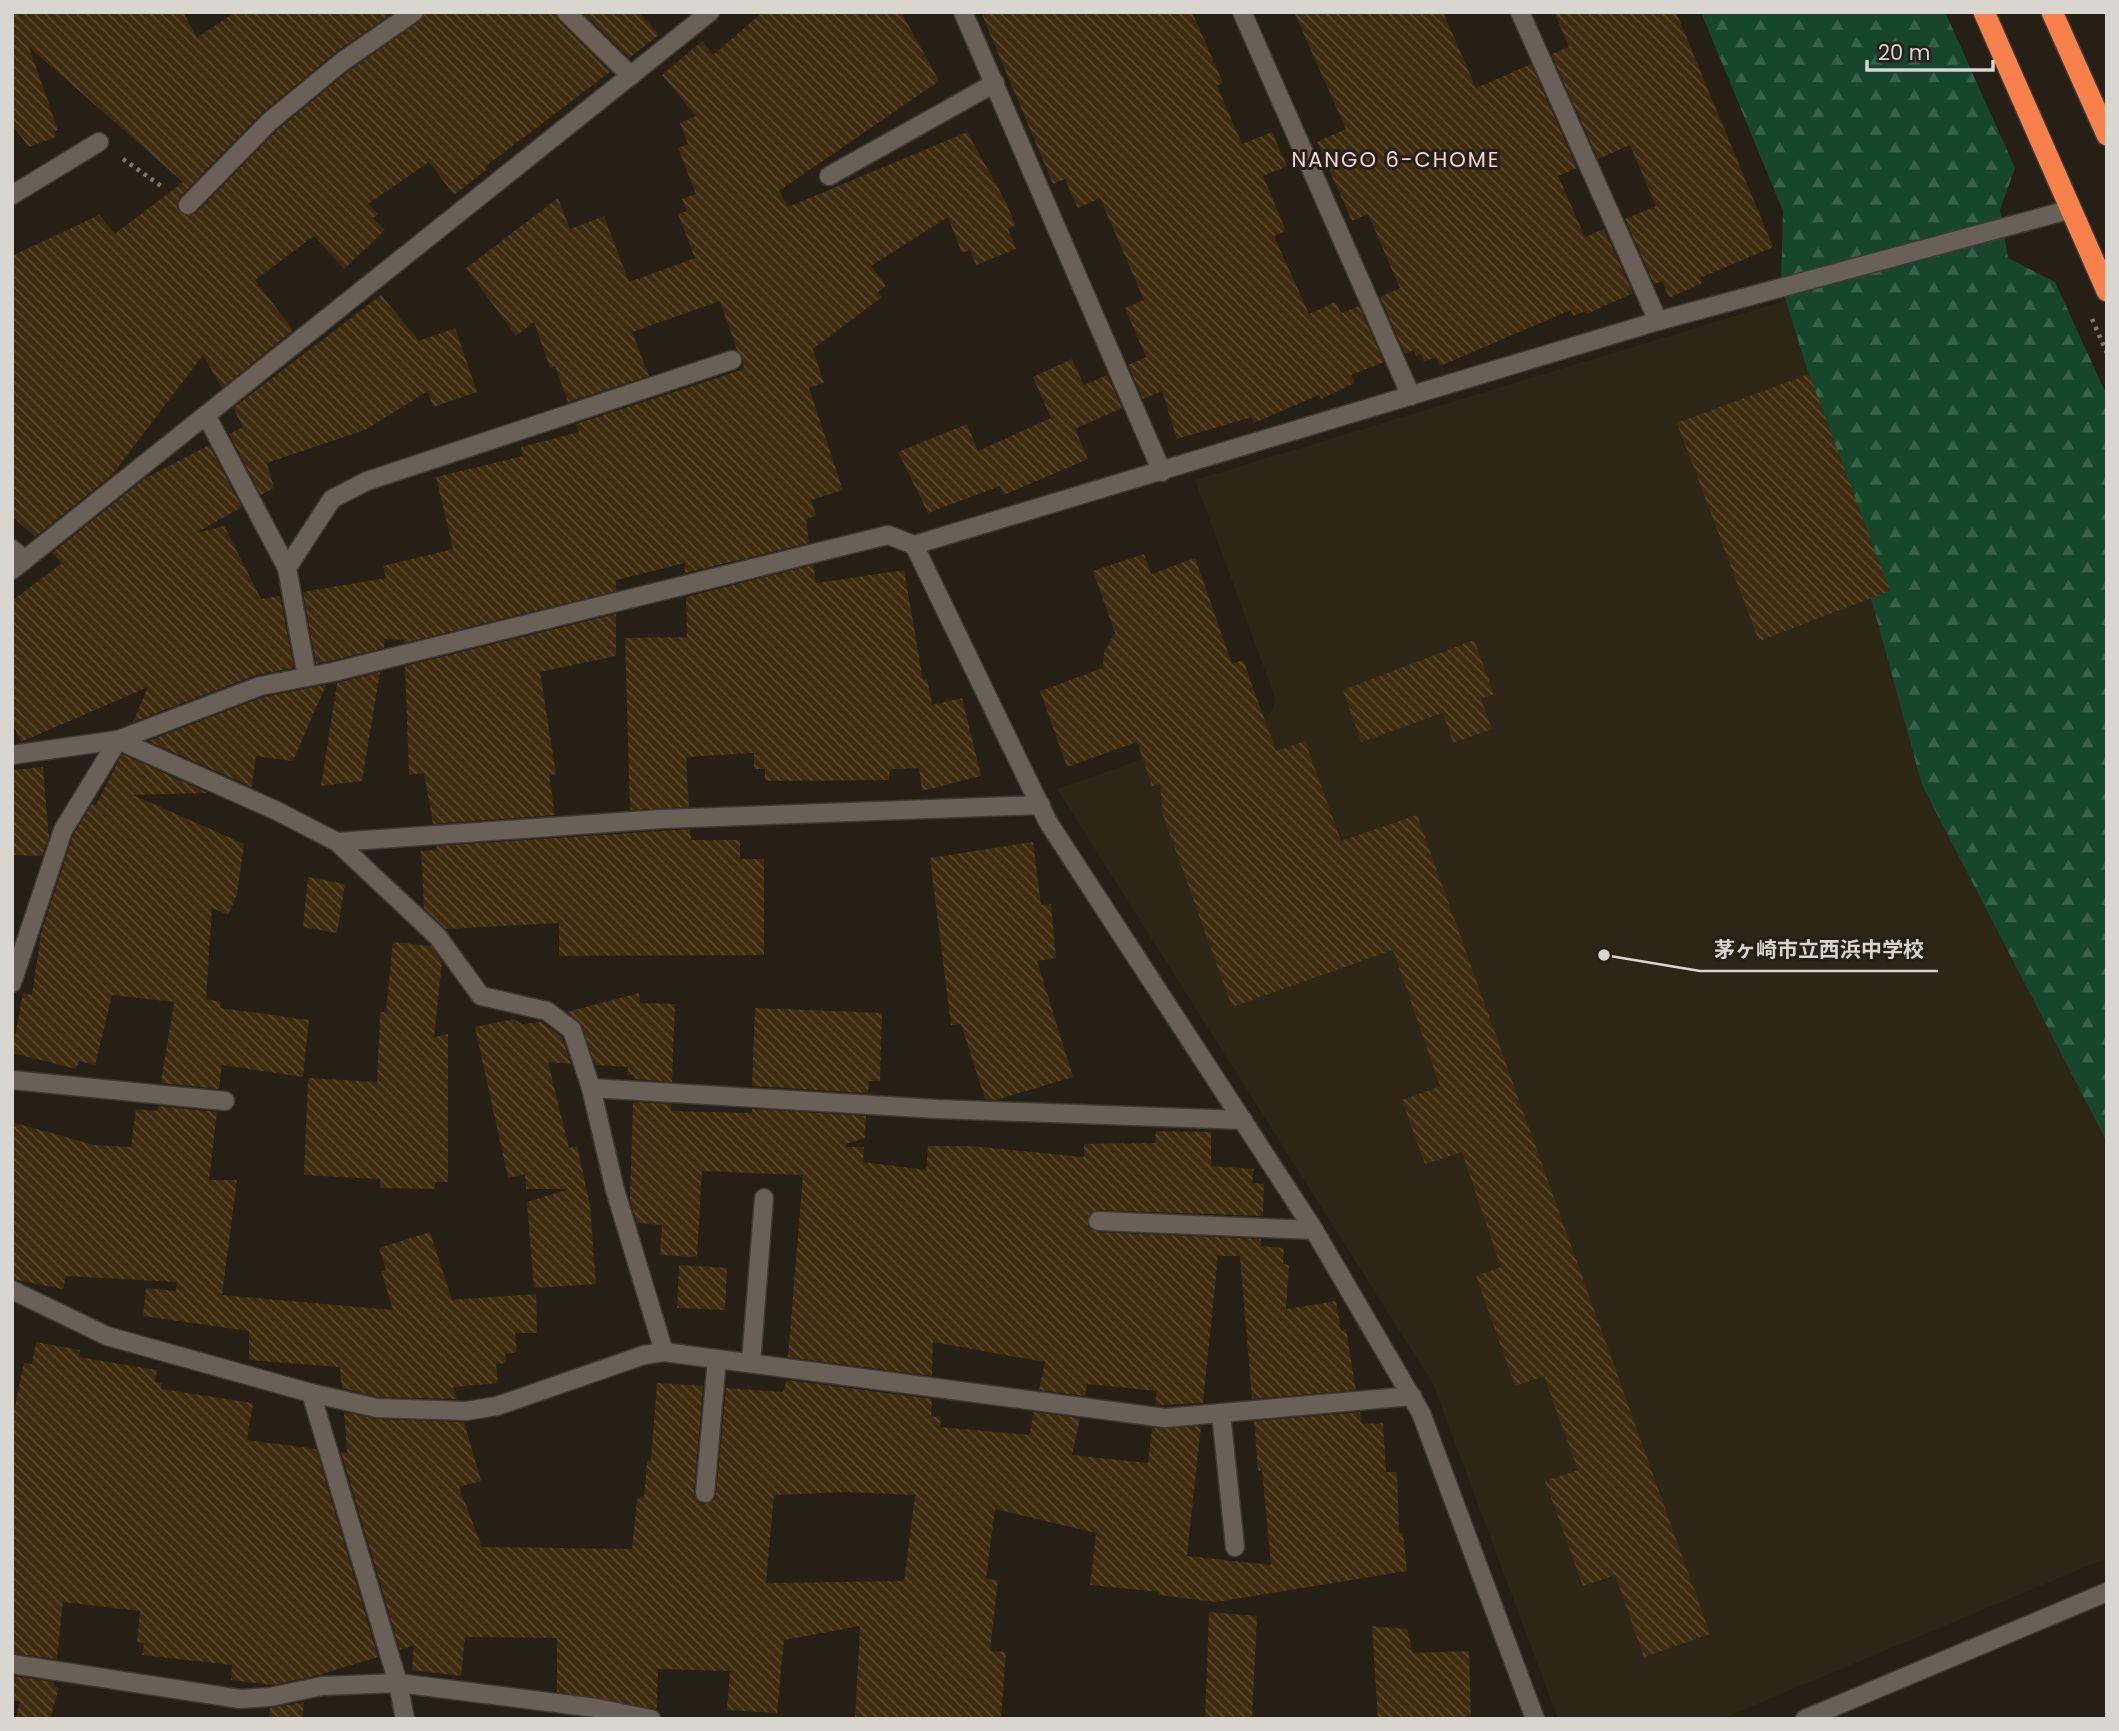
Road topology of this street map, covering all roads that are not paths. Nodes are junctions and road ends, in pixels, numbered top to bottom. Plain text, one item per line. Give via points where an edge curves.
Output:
1 (414, 12) edge
2 (566, 12) edge
3 (710, 12) edge
4 (963, 12) edge
5 (1242, 12) edge
6 (1520, 12) edge
7 (1984, 12) edge
8 (2052, 12) edge
9 (632, 76) junction
10 (995, 83) junction
11 (2107, 135) edge
12 (99, 142) road end
13 (829, 176) dead end
14 (12, 195) edge
15 (188, 205) road end
16 (2072, 209) junction
17 (2107, 291) edge
18 (1658, 321) junction
19 (732, 360) dead end
20 (1411, 396) junction
21 (206, 415) junction
22 (1162, 472) junction
23 (914, 545) junction
24 (17, 560) edge
25 (287, 568) junction
26 (307, 677) junction
27 (118, 740) junction
28 (12, 755) edge
29 (1041, 805) junction
30 (337, 842) junction
31 (12, 984) edge
32 (12, 1080) edge
33 (591, 1088) junction
34 (225, 1101) dead end
35 (1243, 1120) junction
36 (764, 1198) dead end
37 (1098, 1221) dead end
38 (1314, 1230) junction
39 (12, 1290) edge
40 (664, 1352) junction
41 (716, 1359) junction
42 (751, 1363) junction
43 (311, 1393) junction
44 (1412, 1396) junction
45 (1221, 1413) junction
46 (705, 1493) dead end
47 (1235, 1547) dead end
48 (2107, 1592) edge
49 (12, 1664) edge
50 (398, 1683) junction
51 (405, 1719) edge
52 (651, 1719) edge
53 (1535, 1719) edge
54 (1805, 1719) edge

1 - 15 street via 343,61 269,122
2 - 9 street
3 - 9 street
4 - 10 street
5 - 20 street
6 - 18 street
7 - 16 highway
8 - 11 highway
9 - 21 street
10 - 13 street
10 - 22 street
12 - 14 street
16 - 17 highway
16 - 18 street
18 - 20 street
19 - 25 street via 367,481 332,499
20 - 22 street
21 - 24 street
21 - 25 street
22 - 23 street
23 - 26 street via 888,535
23 - 29 street
25 - 26 street
26 - 27 street via 260,686
27 - 28 street
27 - 30 street
27 - 31 street via 63,830
29 - 30 street via 662,819
29 - 35 street
30 - 33 street via 438,937 481,996 547,1011 572,1030
32 - 34 street
33 - 35 street via 937,1109
33 - 40 street via 615,1190
35 - 38 street
36 - 42 street
37 - 38 street
38 - 44 street
39 - 43 street via 107,1336
40 - 41 street
40 - 43 street via 497,1406 466,1411 377,1408
41 - 42 street
41 - 46 street
42 - 45 street via 1165,1418
43 - 50 street
44 - 45 street
44 - 53 street
45 - 47 street
48 - 54 street
49 - 50 street via 240,1699 323,1686
50 - 51 street
50 - 52 street

